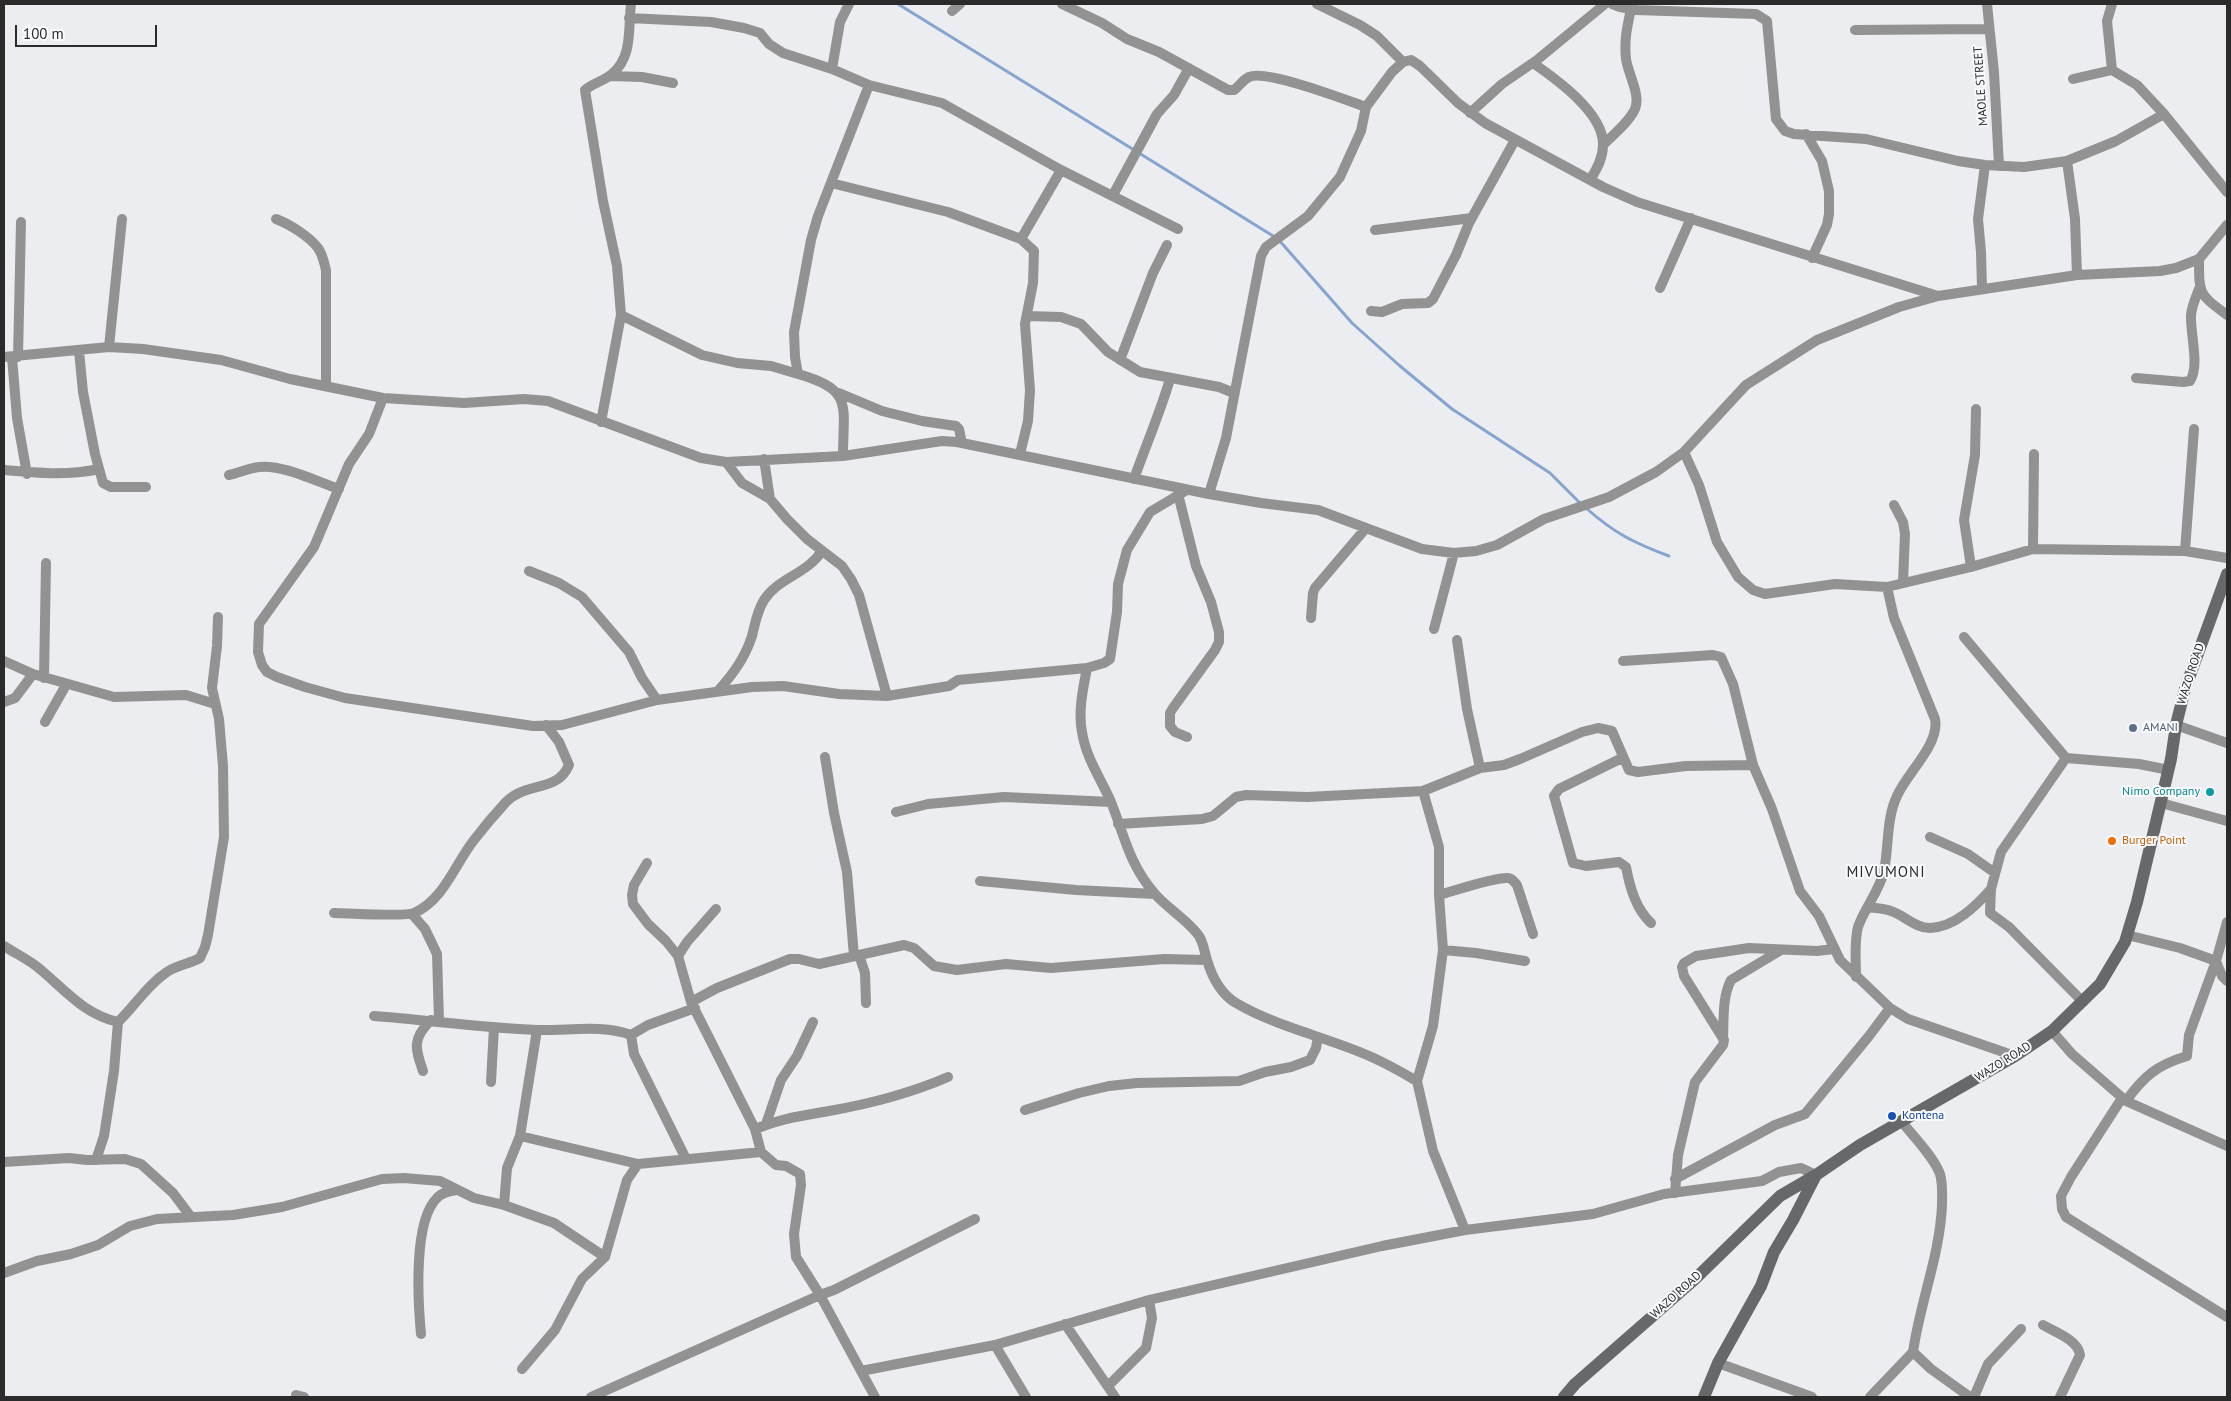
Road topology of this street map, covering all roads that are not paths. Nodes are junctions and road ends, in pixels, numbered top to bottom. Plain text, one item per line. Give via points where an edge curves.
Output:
1 (631, 4) edge
2 (849, 4) edge
3 (960, 4) edge
4 (1062, 4) edge
5 (1317, 4) edge
6 (1605, 4) edge
7 (1612, 4) edge
8 (1987, 4) edge
9 (2112, 4) edge
10 (1674, 8) edge
11 (1631, 9) junction
12 (952, 12) dead end
13 (629, 18) junction
14 (1989, 29) junction
15 (1855, 30) dead end
16 (1403, 62) junction
17 (1532, 63) junction
18 (1189, 68) junction
19 (832, 69) junction
20 (2112, 70) junction
21 (610, 76) junction
22 (2073, 80) dead end
23 (673, 83) dead end
24 (869, 85) junction
25 (1366, 108) junction
26 (1470, 113) junction
27 (2164, 114) junction
28 (1806, 134) junction
29 (1515, 140) junction
30 (1604, 144) junction
31 (2068, 161) junction
32 (1985, 165) junction
33 (1999, 166) junction
34 (1060, 170) junction
35 (1590, 180) junction
36 (831, 183) junction
37 (2227, 192) edge
38 (1113, 195) junction
39 (1472, 218) junction
40 (1691, 218) junction
41 (122, 219) dead end
42 (276, 219) dead end
43 (21, 222) dead end
44 (2227, 225) edge
45 (1178, 229) dead end
46 (1375, 230) dead end
47 (1021, 239) junction
48 (1167, 245) dead end
49 (1812, 258) junction
50 (2199, 259) junction
51 (2077, 275) junction
52 (1660, 288) dead end
53 (2199, 289) junction
54 (1982, 290) junction
55 (1938, 296) junction
56 (1370, 311) dead end
57 (621, 315) junction
58 (2227, 315) edge
59 (1028, 316) junction
60 (109, 348) junction
61 (79, 351) junction
62 (11, 357) edge
63 (1120, 360) junction
64 (798, 374) junction
65 (2136, 378) dead end
66 (1170, 379) junction
67 (326, 386) junction
68 (839, 393) junction
69 (1234, 393) junction
70 (383, 398) junction
71 (1976, 409) dead end
72 (601, 422) junction
73 (2194, 429) dead end
74 (962, 443) junction
75 (1684, 452) junction
76 (1020, 454) junction
77 (2034, 454) dead end
78 (843, 456) junction
79 (764, 459) junction
80 (726, 462) junction
81 (99, 469) junction
82 (4, 470) edge
83 (27, 474) junction
84 (229, 476) dead end
85 (1134, 479) junction
86 (146, 487) dead end
87 (339, 489) junction
88 (1182, 492) junction
89 (1209, 494) junction
90 (770, 499) junction
91 (1894, 505) dead end
92 (1366, 528) junction
93 (2033, 549) junction
94 (2185, 550) junction
95 (822, 552) junction
96 (1454, 553) junction
97 (2227, 558) edge
98 (46, 563) dead end
99 (1971, 567) junction
100 (529, 571) dead end
101 (2227, 574) edge
102 (1903, 582) junction
103 (1887, 587) junction
104 (218, 617) dead end
105 (1311, 618) dead end
106 (1434, 629) dead end
107 (1964, 637) dead end
108 (1457, 640) dead end
109 (4, 661) edge
110 (1622, 661) dead end
111 (1087, 668) junction
112 (33, 674) junction
113 (44, 678) junction
114 (66, 684) junction
115 (718, 691) junction
116 (887, 696) junction
117 (657, 700) junction
118 (4, 702) edge
119 (215, 704) junction
120 (44, 722) dead end
121 (2176, 725) junction
122 (546, 726) junction
123 (1187, 737) dead end
124 (2227, 743) edge
125 (825, 757) dead end
126 (1622, 758) junction
127 (2066, 758) junction
128 (1753, 765) junction
129 (1480, 768) junction
130 (2169, 770) junction
131 (1423, 791) junction
132 (1111, 802) junction
133 (2161, 803) junction
134 (896, 812) dead end
135 (2227, 821) edge
136 (1118, 824) junction
137 (1930, 837) dead end
138 (647, 863) dead end
139 (1995, 873) junction
140 (980, 881) dead end
141 (1991, 889) junction
142 (1155, 894) junction
143 (1439, 895) junction
144 (1868, 907) junction
145 (716, 909) dead end
146 (334, 913) dead end
147 (412, 914) junction
148 (2227, 922) edge
149 (1651, 923) dead end
150 (1533, 934) dead end
151 (2127, 935) junction
152 (4, 946) edge
153 (1834, 949) junction
154 (1443, 950) junction
155 (1781, 950) junction
156 (678, 956) junction
157 (856, 956) junction
158 (1207, 960) junction
159 (1525, 961) dead end
160 (2216, 962) junction
161 (1856, 977) junction
162 (2227, 981) edge
163 (2083, 1002) junction
164 (866, 1003) dead end
165 (693, 1005) junction
166 (1890, 1008) junction
167 (374, 1016) dead end
168 (435, 1021) junction
169 (118, 1022) junction
170 (813, 1022) dead end
171 (494, 1027) junction
172 (538, 1030) junction
173 (2052, 1031) junction
174 (631, 1034) junction
175 (1318, 1037) junction
176 (1723, 1038) junction
177 (2016, 1056) junction
178 (423, 1071) dead end
179 (948, 1077) dead end
180 (1417, 1081) junction
181 (491, 1082) dead end
182 (2124, 1100) junction
183 (1025, 1110) dead end
184 (1902, 1122) junction
185 (766, 1124) junction
186 (754, 1129) junction
187 (520, 1136) junction
188 (2227, 1146) edge
189 (762, 1152) junction
190 (686, 1159) junction
191 (96, 1160) junction
192 (4, 1162) edge
193 (638, 1164) junction
194 (1816, 1175) junction
195 (1675, 1179) junction
196 (458, 1190) junction
197 (1676, 1193) junction
198 (504, 1205) junction
199 (191, 1217) junction
200 (975, 1219) dead end
201 (1465, 1230) junction
202 (605, 1256) junction
203 (4, 1273) edge
204 (820, 1295) junction
205 (1149, 1300) junction
206 (2227, 1318) edge
207 (1065, 1324) junction
208 (2043, 1325) dead end
209 (2020, 1329) dead end
210 (421, 1334) dead end
211 (995, 1345) junction
212 (1912, 1352) junction
213 (1718, 1363) junction
214 (522, 1370) dead end
215 (861, 1370) junction
216 (1108, 1386) junction
217 (591, 1397) edge
218 (875, 1397) edge
219 (1026, 1397) edge
220 (1115, 1397) edge
221 (1564, 1397) edge
222 (1704, 1397) edge
223 (1812, 1397) edge
224 (1870, 1397) edge
225 (1970, 1397) edge
226 (1974, 1397) edge
227 (2060, 1397) edge

1 - 13 street
2 - 19 street via 840,22
3 - 12 street
4 - 18 street
5 - 16 street via 1377,36
6 - 17 street
7 - 11 street
8 - 14 street, MAOLE STREET
9 - 20 street via 2107,21
10 - 11 street
10 - 28 street via 1764,17 1767,21 1776,119 1785,131
11 - 30 street via 1625,37 1626,62 1636,97 1635,108
13 - 19 street via 711,22 760,32 782,53
13 - 21 street via 626,56
14 - 15 street
14 - 33 street, MAOLE STREET
16 - 25 street via 1376,90
16 - 26 street via 1411,60 1420,66
17 - 26 street
17 - 30 street via 1590,111
18 - 25 street via 1228,90 1234,90 1248,77 1258,75 1333,95
18 - 38 street via 1174,95 1157,114
19 - 24 street
20 - 22 street
20 - 27 street via 2136,85
21 - 23 street via 642,77
21 - 57 street via 585,90 617,266
24 - 34 street via 942,103
24 - 36 street
25 - 69 street via 1361,131 1340,177 1308,216 1266,247 1261,256
26 - 29 street
27 - 31 street via 2116,141
27 - 37 street
28 - 32 street via 1866,140
28 - 49 street via 1822,161 1829,191 1827,225
29 - 35 street
29 - 39 street
30 - 35 street via 1600,164
31 - 33 street via 2024,167
31 - 51 street
32 - 33 street
32 - 54 street via 1978,219
34 - 38 street
34 - 47 street
35 - 40 street via 1637,202
36 - 47 street via 948,212
36 - 64 street via 811,240 794,332
38 - 45 street
39 - 46 street
39 - 56 street via 1433,299 1428,303 1402,304 1382,312
40 - 49 street
40 - 52 street
41 - 60 street
42 - 67 street via 318,247 322,255 326,270
43 - 62 street
44 - 50 street
47 - 59 street via 1034,251
48 - 63 street
49 - 55 street
50 - 51 street via 2160,271
50 - 53 street
51 - 54 street
53 - 58 street via 2203,297
53 - 65 street via 2193,303 2194,371 2190,381
54 - 55 street
55 - 75 street via 1899,307 1816,340 1746,385
57 - 64 street via 702,355 771,366
57 - 72 street
59 - 63 street via 1061,317 1080,324
59 - 76 street via 1025,338 1030,390 1028,421
60 - 61 street
60 - 67 street via 143,349 221,360
61 - 62 street
61 - 81 street via 83,392
62 - 83 street
63 - 66 street via 1140,372
64 - 68 street via 831,386
66 - 69 street via 1219,387
66 - 85 street
67 - 70 street
68 - 74 street via 882,411 956,426 960,428
68 - 78 street via 843,405
69 - 89 street via 1226,438
70 - 72 street via 464,403 524,399 548,401
70 - 87 street
71 - 99 street via 1975,455 1964,520
72 - 80 street via 702,458
73 - 94 street
74 - 76 street
74 - 78 street via 942,441
75 - 96 street via 1656,472 1609,497 1544,519 1497,545
75 - 103 street via 1718,542 1738,576 1753,590 1765,594 1844,584
76 - 85 street
77 - 93 street
78 - 79 street
79 - 80 street
79 - 90 street
80 - 90 street via 742,483
81 - 83 street
81 - 86 street via 103,483 110,487
82 - 83 street
84 - 87 street via 271,467
85 - 88 street
87 - 122 street via 314,547 259,624 258,652 267,672 345,698
88 - 89 street
88 - 111 street via 1150,512 1127,550 1118,584 1110,659
88 - 123 street via 1196,566 1219,632 1215,650 1170,713 1170,726
89 - 92 street via 1318,510
90 - 95 street
91 - 102 street via 1906,534
92 - 96 street via 1422,549
92 - 105 street via 1315,588
93 - 94 street
93 - 99 street
94 - 97 street
95 - 115 street via 811,565 764,599 741,662
95 - 116 street via 842,566 859,595
96 - 106 street
98 - 113 street
99 - 102 street
100 - 117 street via 582,598 629,652
101 - 121 main road, WAZO ROAD via 2185,689
102 - 103 street
103 - 144 street via 1894,618 1935,719 1936,733 1896,796 1884,871
104 - 119 street via 212,688
107 - 127 street
108 - 129 street
109 - 112 street
110 - 128 street via 1721,657 1733,684
111 - 116 street via 958,680 949,686
111 - 132 street via 1081,705 1082,734 1090,761
112 - 113 street
112 - 118 street via 15,698
113 - 114 street
114 - 119 street via 114,697 186,695
114 - 120 street
115 - 116 street via 783,686 839,694
115 - 117 street
117 - 122 street via 562,725
119 - 169 street via 223,766 224,837 205,948 200,958 169,970 154,982
121 - 124 street
121 - 130 main road, WAZO ROAD
122 - 147 street via 559,742 569,765 566,773 560,780 525,790 508,800 474,840 434,900
125 - 157 street via 847,872
126 - 128 street via 1628,770 1638,772 1686,766
126 - 129 street via 1612,731 1598,728 1542,748 1520,760
126 - 149 street via 1559,789 1554,796 1573,863 1586,866 1619,862 1626,867 1640,912
127 - 130 street
127 - 139 street via 2001,852
128 - 153 street via 1800,891 1820,916
129 - 131 street
130 - 133 main road, WAZO ROAD
131 - 136 street via 1307,797 1246,795 1236,797 1213,816 1202,819
131 - 143 street via 1439,846
132 - 134 street via 1004,797 928,804
132 - 136 street
133 - 135 street
133 - 151 main road, WAZO ROAD
136 - 142 street via 1134,865
137 - 139 street via 1968,854
138 - 156 street via 634,885 634,904
139 - 141 street
140 - 142 street
141 - 144 street via 1974,908 1950,922 1930,928 1892,911
141 - 163 street via 1990,914 2009,927
142 - 158 street via 1198,934
143 - 150 street via 1508,878 1517,885
143 - 154 street
144 - 161 street via 1856,935
145 - 156 street
146 - 147 street
147 - 168 street via 425,929 436,954
148 - 160 street
151 - 160 street via 2180,948
151 - 163 main road, WAZO ROAD via 2100,984
152 - 169 street via 40,969 89,1011
153 - 155 street
153 - 161 street
154 - 159 street
154 - 180 street via 1433,1026
155 - 176 street via 1731,980 1724,1004
155 - 176 street via 1734,950 1696,956 1684,963 1684,976
156 - 165 street
157 - 158 street via 904,945 914,948 934,966 957,970 1006,964 1051,968 1164,959
157 - 164 street via 865,974
157 - 165 street via 819,964 799,958 790,960 717,988
158 - 175 street via 1222,992 1236,1003
160 - 162 street
160 - 182 street via 2189,1035 2187,1056 2154,1071
161 - 166 street
163 - 173 main road, WAZO ROAD
165 - 174 street
165 - 186 street
166 - 177 street via 1928,1027
166 - 195 street via 1804,1114 1775,1125
167 - 168 street
168 - 171 street
168 - 178 street via 422,1029 416,1045
169 - 191 street via 104,1136
170 - 185 street via 782,1080
171 - 172 street
171 - 181 street
172 - 174 street via 615,1029
172 - 187 street
173 - 177 main road, WAZO ROAD
173 - 182 street via 2072,1054
174 - 190 street via 634,1054
175 - 180 street via 1368,1055
175 - 183 street via 1310,1060 1239,1082 1109,1086
176 - 195 street via 1723,1045 1696,1082 1682,1132
177 - 184 main road, WAZO ROAD
179 - 185 street via 910,1091
180 - 201 street via 1433,1151
182 - 188 street
182 - 206 street via 2061,1196 2066,1217
184 - 194 main road, WAZO ROAD
184 - 212 street via 1940,1174 1942,1190 1938,1247
185 - 186 street
186 - 189 street
187 - 193 street
187 - 198 street via 507,1168
189 - 190 street
189 - 204 street via 776,1165 786,1166 800,1174 794,1234 796,1257
190 - 193 street
191 - 192 street via 69,1158
191 - 199 street via 125,1159 141,1164 173,1193
193 - 202 street via 627,1180
194 - 197 street via 1801,1168 1779,1172 1762,1181
194 - 213 main road via 1774,1252 1761,1286
194 - 221 main road, WAZO ROAD via 1780,1196 1695,1279
195 - 197 street
196 - 198 street via 474,1198
196 - 199 street via 440,1180 382,1179 282,1207
196 - 210 street via 437,1197 428,1209 422,1229 419,1276
197 - 201 street via 1593,1214
198 - 202 street via 554,1223
199 - 203 street via 157,1219 130,1226 98,1245
200 - 204 street
201 - 205 street
202 - 214 street via 582,1279 555,1330
204 - 215 street
204 - 217 street
205 - 207 street
205 - 216 street via 1152,1318 1146,1348
207 - 211 street
207 - 216 street
208 - 227 street via 2070,1340 2080,1351
209 - 226 street via 1988,1364
211 - 215 street
211 - 219 street
212 - 224 street
212 - 225 street
213 - 222 main road
213 - 223 street
215 - 218 street
216 - 220 street

